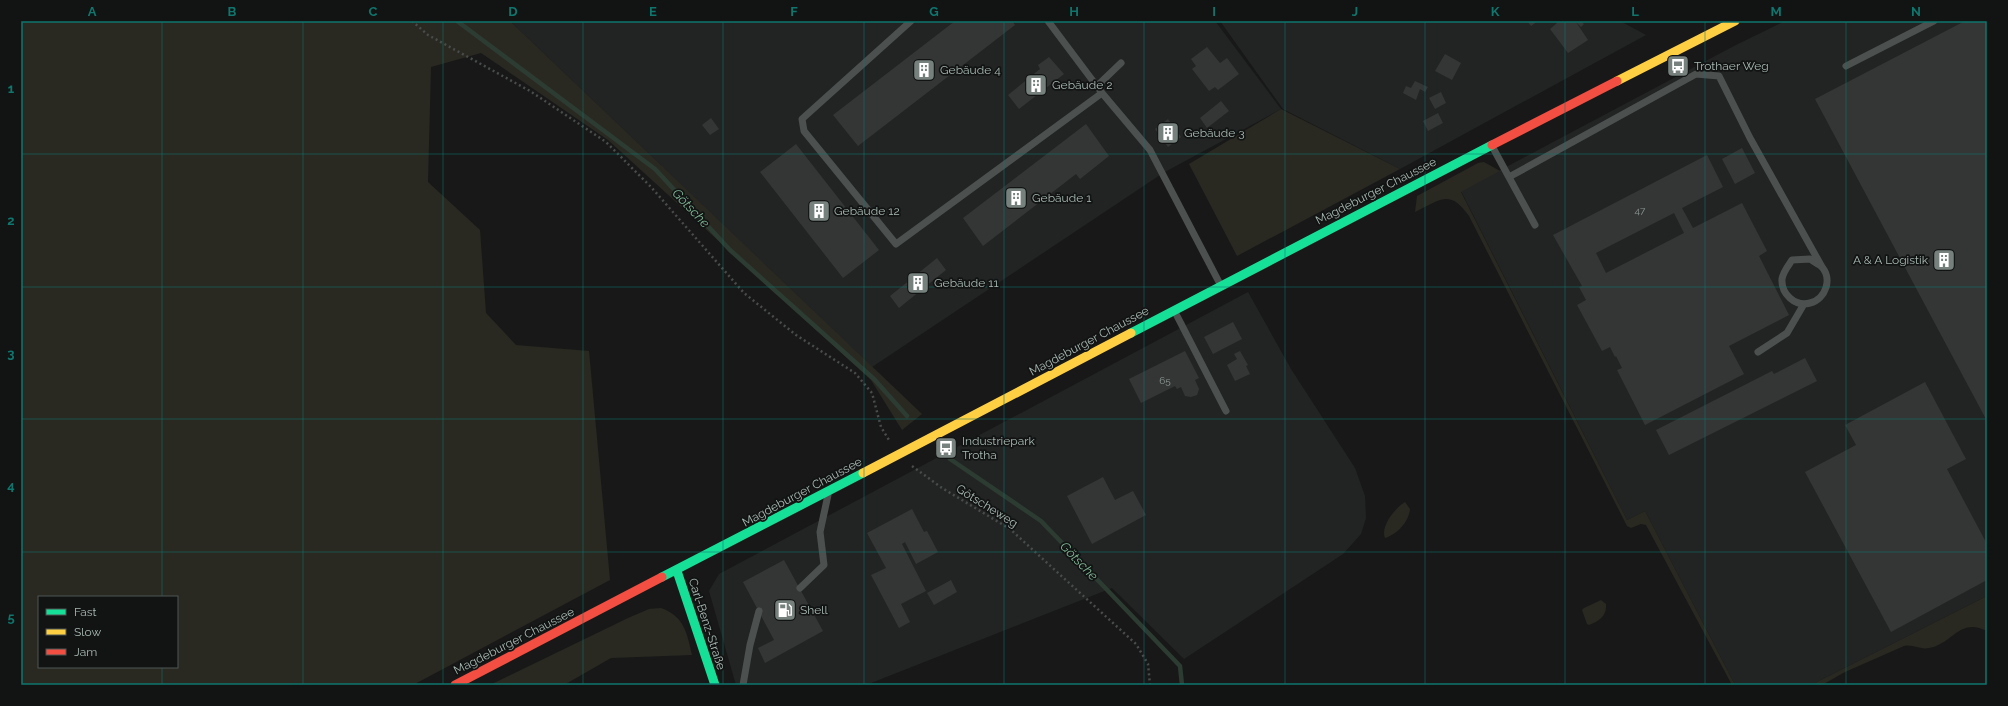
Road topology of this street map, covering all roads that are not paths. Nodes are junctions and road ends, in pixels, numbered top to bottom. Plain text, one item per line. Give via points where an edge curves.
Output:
1 (911, 21) edge
2 (1048, 21) edge
3 (1735, 21) edge
4 (1934, 21) edge
5 (1120, 63) dead end
6 (1846, 66) dead end
7 (1097, 86) junction
8 (1102, 93) junction
9 (1492, 145) junction
10 (1509, 177) junction
11 (1535, 225) dead end
12 (1822, 267) junction
13 (1221, 285) junction
14 (1804, 304) junction
15 (1174, 310) junction
16 (1758, 352) dead end
17 (1226, 411) dead end
18 (829, 491) junction
19 (677, 571) junction
20 (800, 588) dead end
21 (759, 611) dead end
22 (455, 685) edge
23 (715, 685) edge
24 (743, 685) edge

1 - 8 lane via 802,119 804,131 896,244
2 - 7 lane
3 - 9 main road, Magdeburger Chaussee
4 - 6 lane
5 - 7 lane
7 - 8 lane
8 - 13 lane via 1150,150
9 - 10 lane
9 - 13 main road, Magdeburger Chaussee
10 - 11 lane
10 - 12 lane via 1696,74 1719,76 1750,138
12 - 14 lane via 1827,282 1826,289 1817,300
12 - 14 lane via 1810,259 1792,260 1784,271 1782,279 1786,294 1790,299
13 - 15 main road, Magdeburger Chaussee
14 - 16 lane via 1787,333
15 - 17 lane
15 - 18 main road, Magdeburger Chaussee
18 - 19 main road, Magdeburger Chaussee
18 - 20 lane via 820,532 824,565
19 - 22 main road, Magdeburger Chaussee
19 - 23 main road, Carl-Benz-Straße
21 - 24 lane

